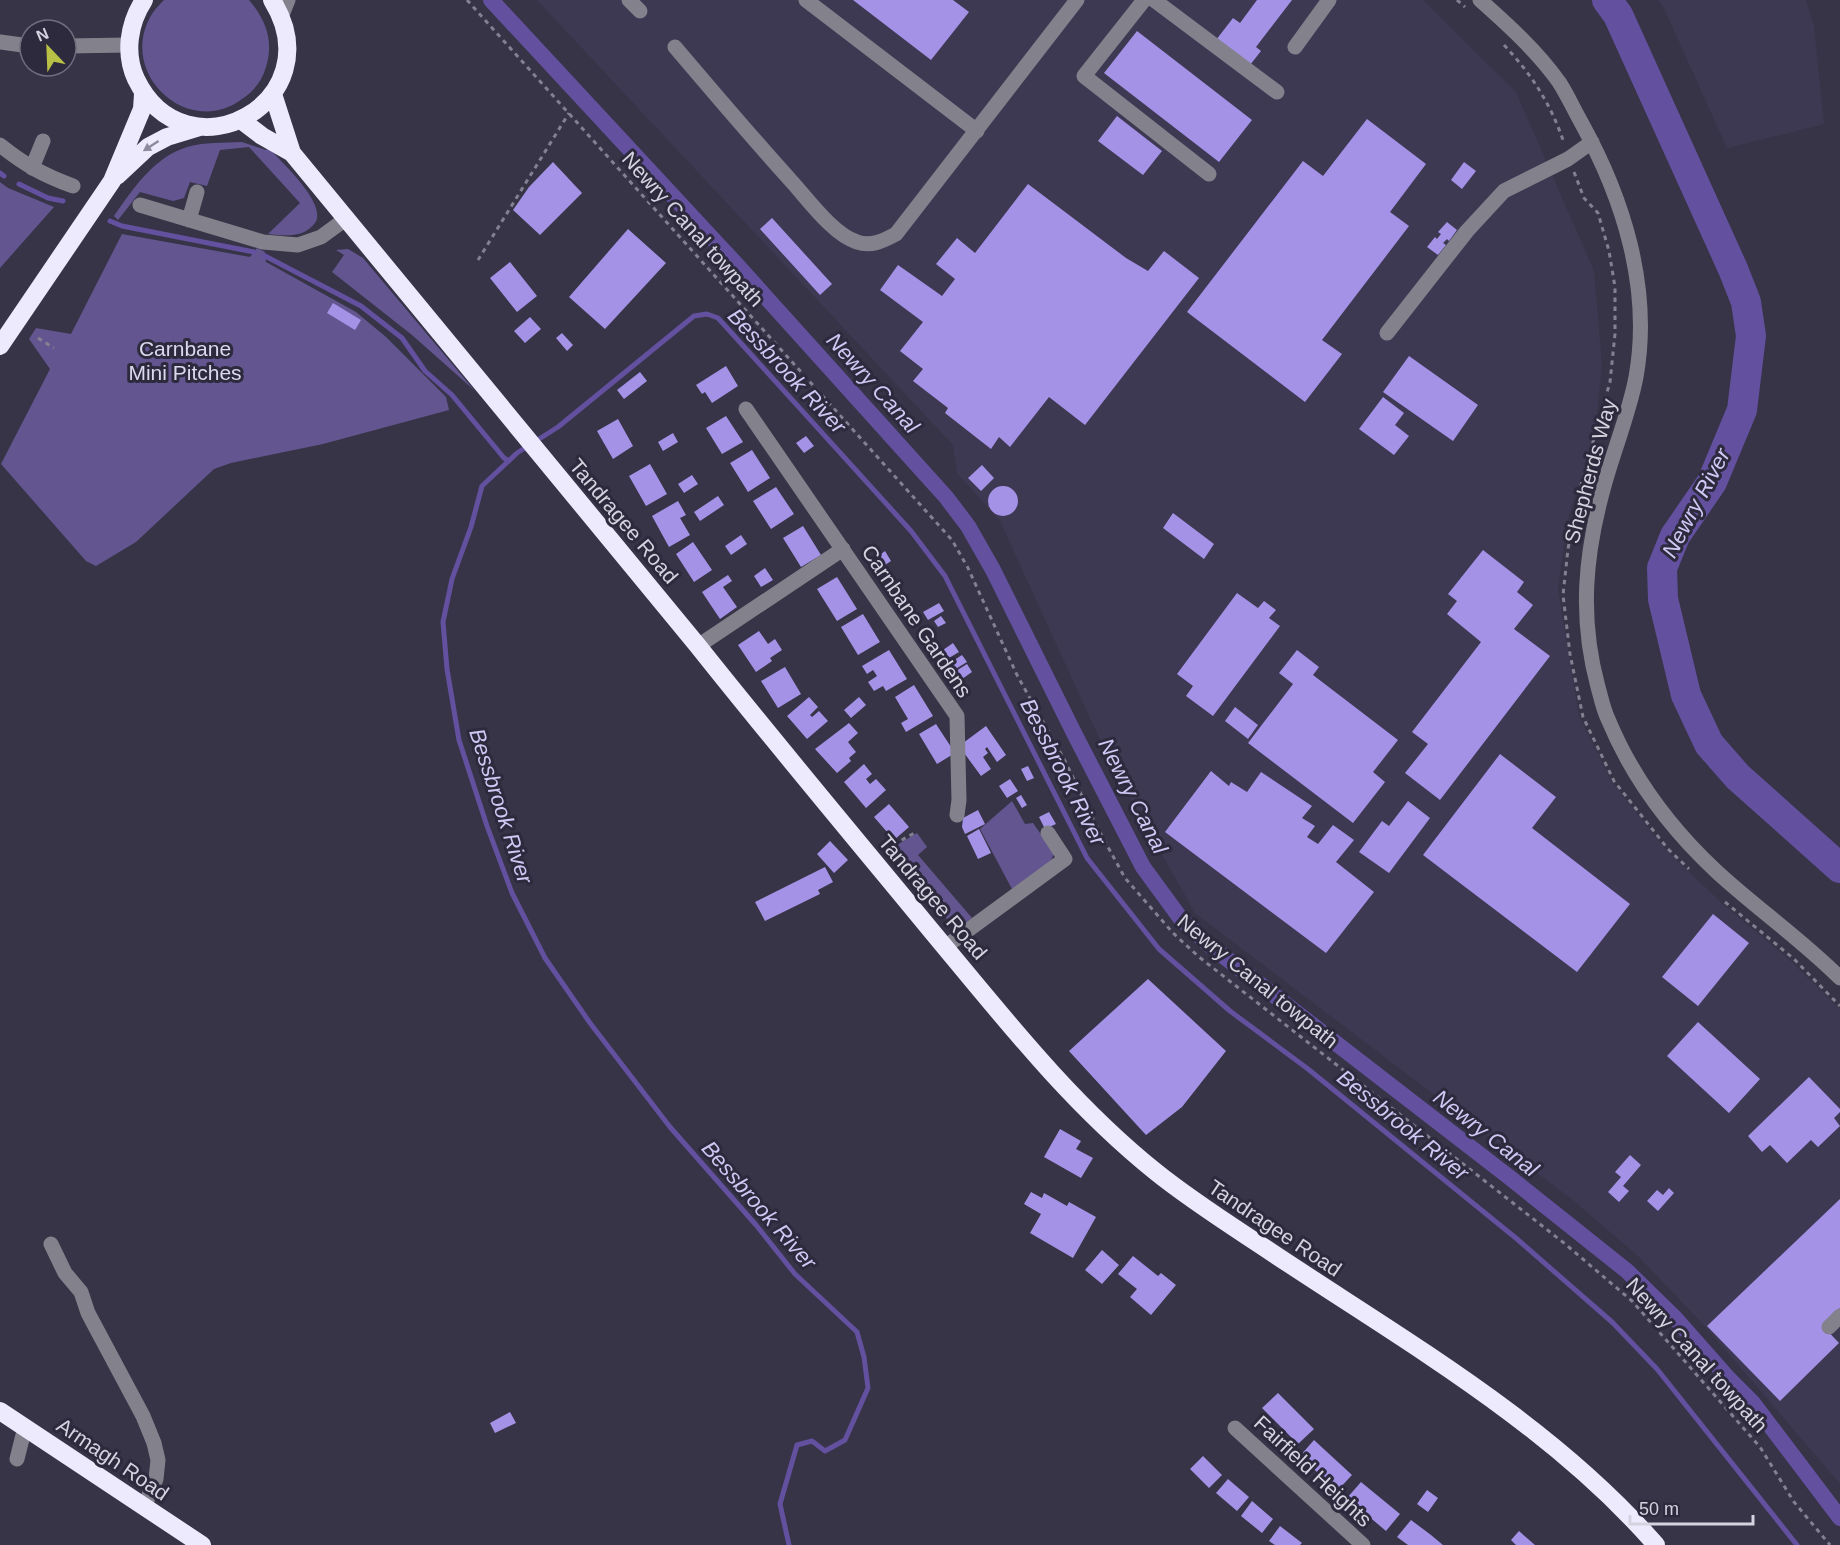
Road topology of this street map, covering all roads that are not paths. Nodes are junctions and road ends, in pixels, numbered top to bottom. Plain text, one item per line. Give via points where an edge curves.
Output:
1 (133, 0) edge
2 (144, 0) edge
3 (629, 0) edge
4 (806, 0) edge
5 (1144, 0) edge
6 (1154, 0) edge
7 (1329, 0) edge
8 (1068, 3) edge
9 (281, 5) edge
10 (1476, 6) edge
11 (640, 11) dead end
12 (132, 23) junction
13 (0, 42) edge
14 (18, 44) edge
15 (129, 45) junction
16 (78, 46) edge
17 (675, 47) dead end
18 (1295, 47) dead end
19 (1277, 92) dead end
20 (143, 94) junction
21 (273, 94) junction
22 (241, 120) junction
23 (200, 127) junction
24 (977, 131) junction
25 (43, 141) dead end
26 (1592, 142) junction
27 (0, 145) edge
28 (292, 153) junction
29 (32, 168) junction
30 (1209, 174) dead end
31 (112, 181) junction
32 (73, 186) dead end
33 (196, 192) dead end
34 (140, 205) dead end
35 (347, 218) junction
36 (189, 220) junction
37 (1387, 333) dead end
38 (0, 346) edge
39 (746, 409) dead end
40 (843, 549) junction
41 (698, 646) junction
42 (957, 815) dead end
43 (1048, 833) dead end
44 (945, 947) junction
45 (1840, 978) edge
46 (51, 1244) dead end
47 (1840, 1316) edge
48 (1829, 1327) dead end
49 (0, 1411) edge
50 (25, 1427) junction
51 (1235, 1428) dead end
52 (17, 1460) dead end
53 (144, 1507) junction
54 (202, 1545) edge
55 (1363, 1545) edge
56 (1656, 1545) edge

1 - 12 highway
2 - 12 highway
3 - 11 street
4 - 24 street
5 - 30 street via 1084,76
6 - 19 street
7 - 18 street
8 - 24 street
9 - 21 highway via 288,57
10 - 26 street, Shepherds Way via 1531,48 1558,82
12 - 15 highway
13 - 14 street
15 - 16 street
15 - 20 highway via 132,70
17 - 24 street via 817,209 845,237 857,243 881,242 896,234
20 - 23 highway via 169,116
20 - 31 highway via 142,109
21 - 22 highway
21 - 28 highway, Tandragee Road
22 - 23 highway
22 - 28 highway, Tandragee Road
23 -> 31 highway via 167,136 148,147
25 - 29 street
26 - 37 street via 1568,159 1504,190
26 - 45 street, Shepherds Way via 1630,238 1640,332 1636,376 1592,533 1585,583 1586,629 1607,717 1648,795 1680,835
27 - 29 street
28 - 35 highway, Tandragee Road
29 - 32 street
31 - 38 highway
33 - 36 street
34 - 36 street
35 - 36 street via 321,237 298,245 263,242
35 - 41 highway, Tandragee Road
39 - 40 street, Carnbane Gardens
40 - 41 street, Carnbane Gardens
40 - 42 street, Carnbane Gardens via 957,716
41 - 44 highway, Tandragee Road
43 - 44 street via 1065,859
44 - 56 highway, Tandragee Road via 1083,1107 1125,1146 1207,1210 1536,1432 1590,1478
46 - 53 street via 81,1292 154,1443 158,1460 156,1479
47 - 48 street
49 - 50 highway, Armagh Road
50 - 52 street
50 - 53 highway, Armagh Road
51 - 55 street, Fairfield Heights
53 - 54 highway, Armagh Road

